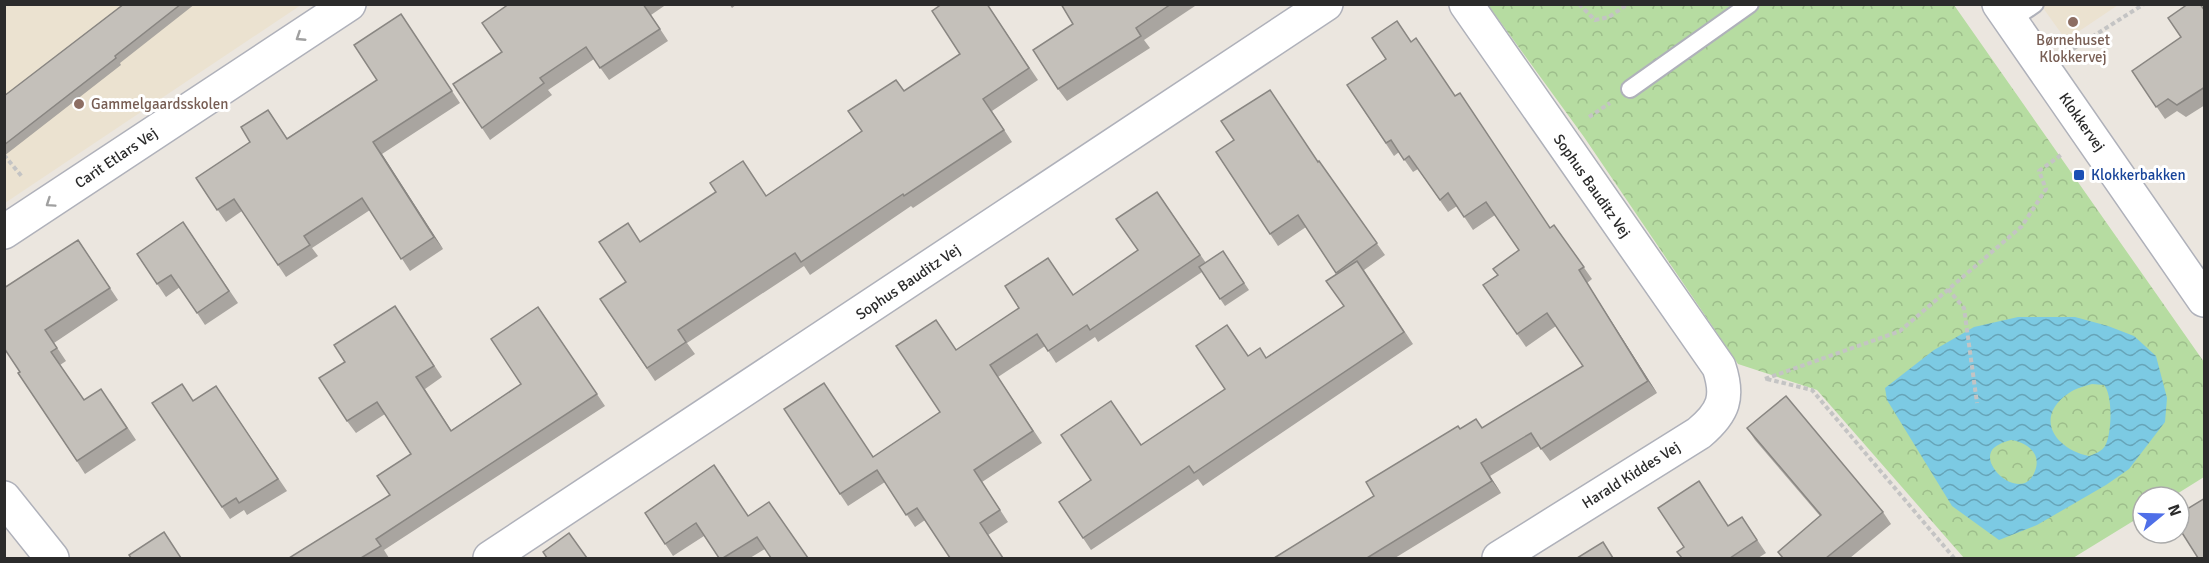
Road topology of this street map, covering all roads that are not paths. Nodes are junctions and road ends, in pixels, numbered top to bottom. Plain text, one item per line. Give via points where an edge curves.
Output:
1 (349, 4) edge
2 (1326, 4) edge
3 (1466, 4) edge
4 (1750, 4) edge
5 (2014, 10) edge
6 (1630, 89) road end
7 (4, 232) edge
8 (2205, 300) edge
9 (1719, 367) joint
10 (4, 498) edge
11 (52, 558) edge
12 (490, 558) edge
13 (1499, 558) edge

1 -> 7 street, Carit Etlars Vej
2 - 12 street, Sophus Bauditz Vej
3 - 9 street, Sophus Bauditz Vej
4 - 6 lane
5 - 8 street, Klokkervej via 2044,68
9 - 13 street, Harald Kiddes Vej via 1725,384 1724,403 1700,433
10 - 11 street

